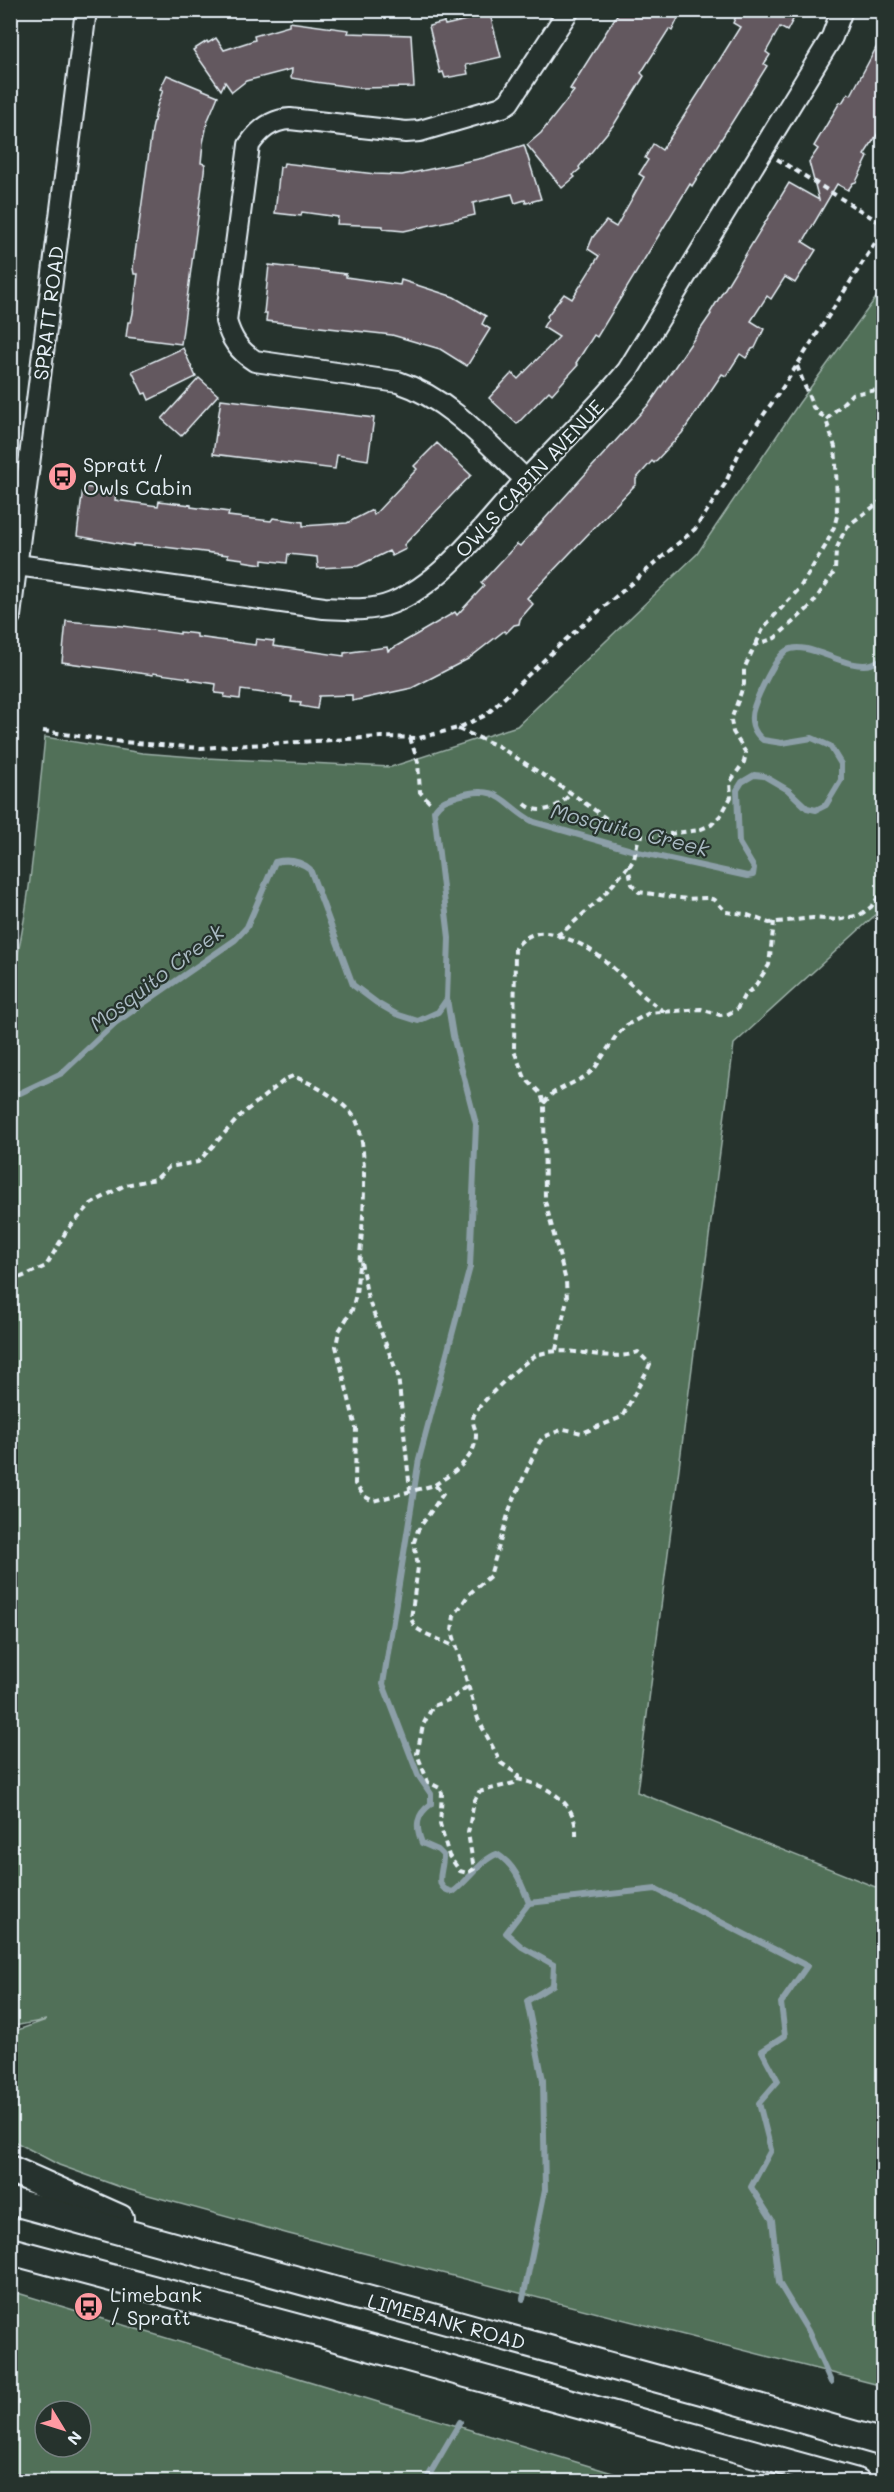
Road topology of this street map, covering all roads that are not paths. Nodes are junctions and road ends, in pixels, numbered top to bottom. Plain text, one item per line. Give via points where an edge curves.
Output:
1 (86, 10) edge
2 (569, 10) edge
3 (842, 10) edge
4 (526, 480) junction
5 (14, 564) edge
6 (10, 616) edge
7 (10, 2169) edge
8 (10, 2201) edge
9 (10, 2251) edge
10 (203, 2254) junction
11 (884, 2443) edge
12 (857, 2481) edge

1 - 5 street, SPRATT ROAD
2 - 4 street via 516,95 502,107 420,131 290,118 257,133 249,145 226,321 236,345 255,362 415,387 456,414
3 - 4 street, OWLS CABIN AVENUE via 832,37 628,370
4 - 5 street, OWLS CABIN AVENUE via 431,580 391,604 364,610 324,608
5 - 6 street, SPRATT ROAD
7 - 10 main road
8 - 10 main road, LIMEBANK ROAD
9 - 12 main road
10 - 11 main road, LIMEBANK ROAD

